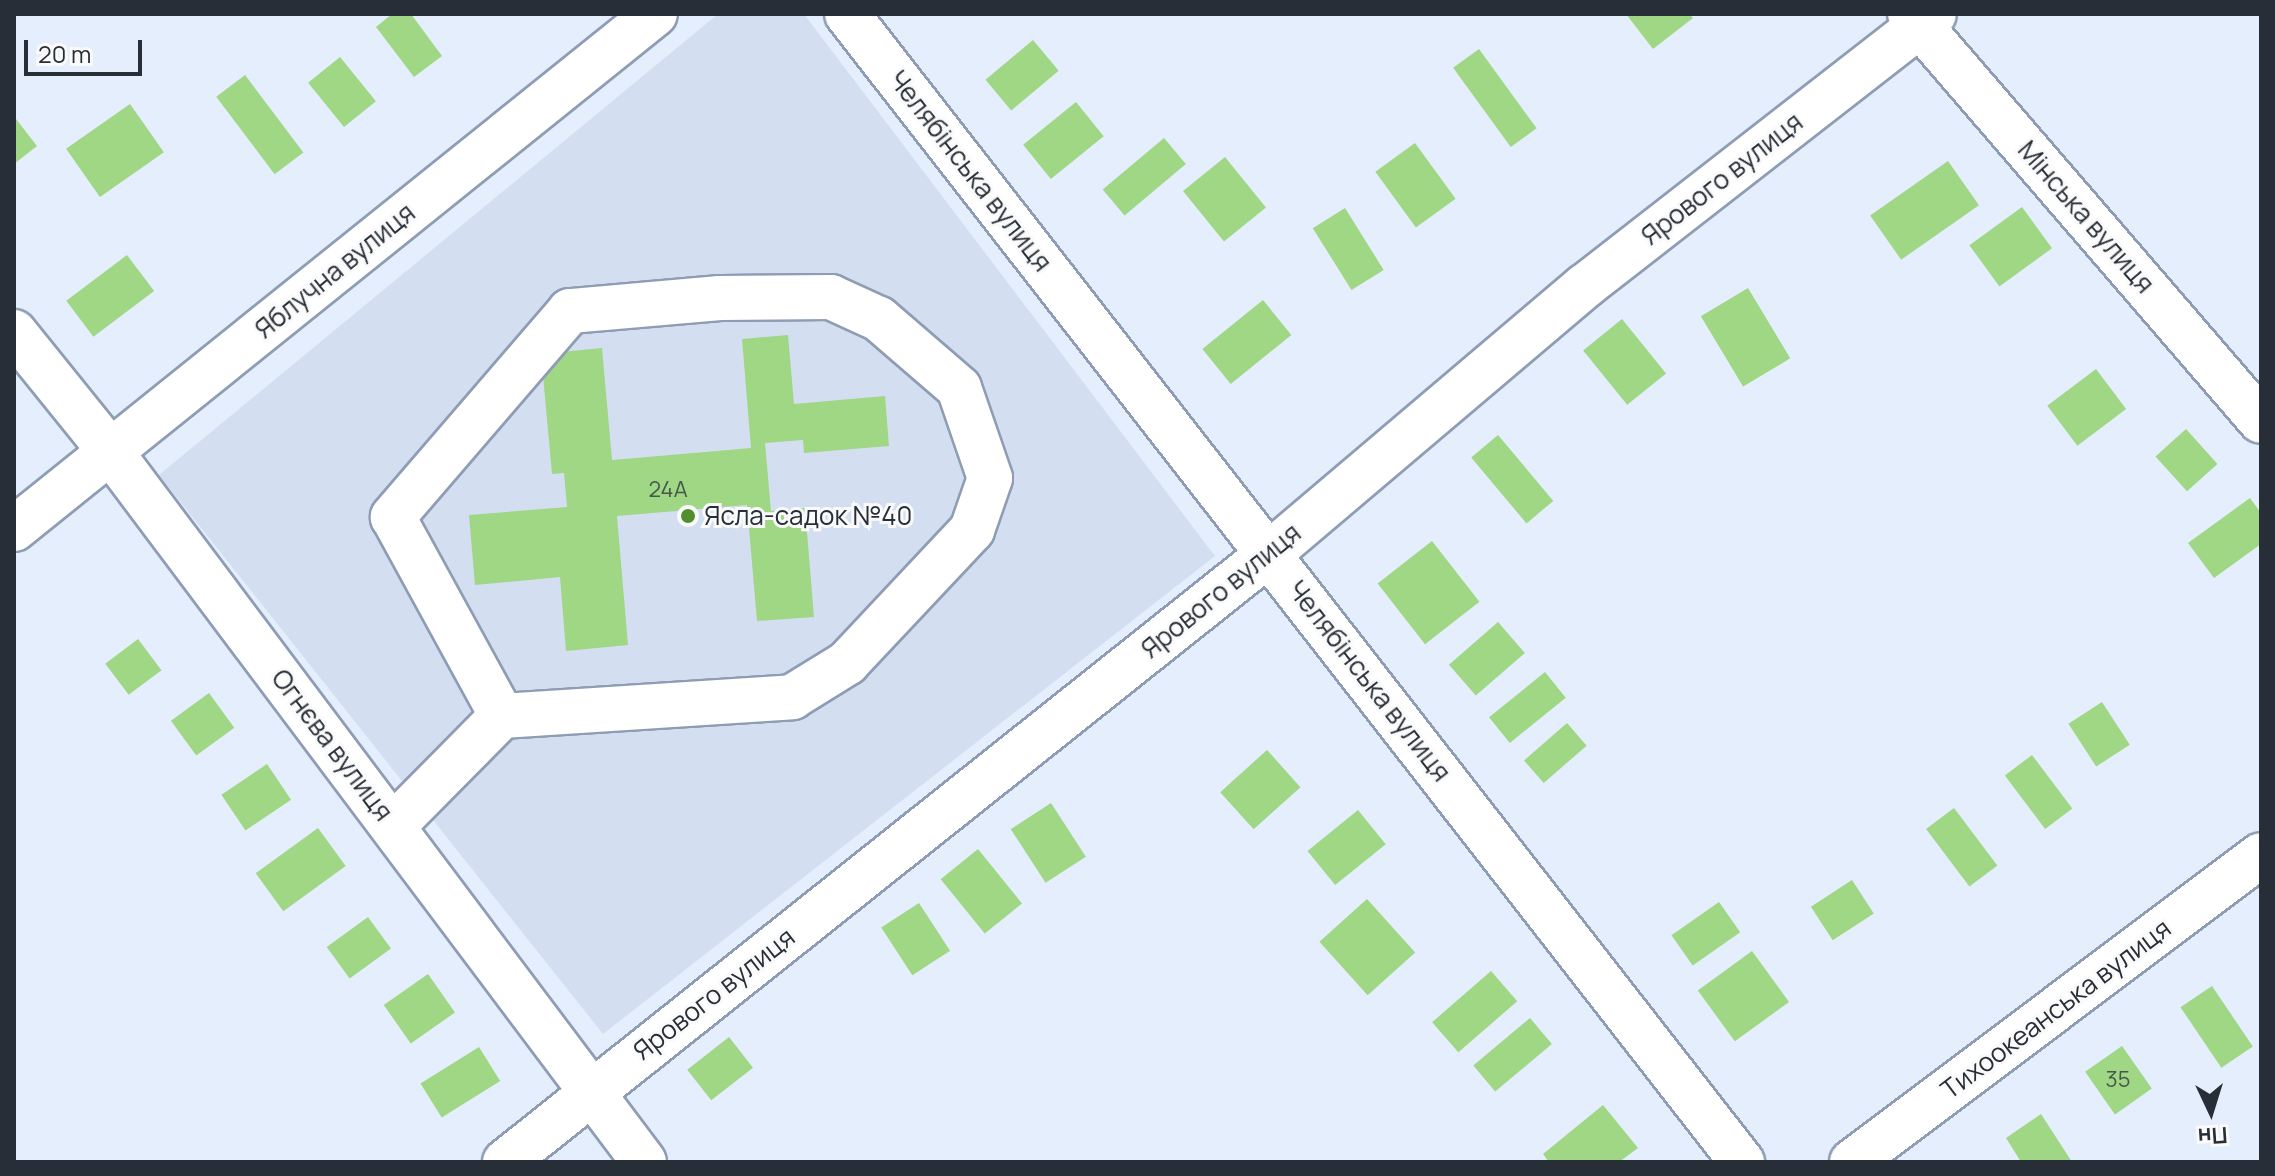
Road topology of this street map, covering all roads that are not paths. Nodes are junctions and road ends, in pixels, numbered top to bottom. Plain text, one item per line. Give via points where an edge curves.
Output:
1 (655, 14) edge
2 (847, 14) edge
3 (1921, 17) edge
4 (14, 332) edge
5 (2261, 421) edge
6 (110, 451) junction
7 (14, 529) edge
8 (1270, 553) junction
9 (502, 716) junction
10 (393, 826) junction
11 (2261, 855) edge
12 (592, 1090) junction
13 (505, 1162) edge
14 (644, 1162) edge
15 (1742, 1162) edge
16 (1852, 1162) edge

1 - 6 street, Яблучна вулиця
2 - 8 street, Челябінська вулиця
3 - 5 street, Мінська вулиця
3 - 8 street, Ярового вулиця via 1585,286
4 - 6 street, Огнєва вулиця
6 - 7 street, Яблучна вулиця
6 - 10 street, Огнєва вулиця
8 - 12 street, Ярового вулиця
8 - 15 street, Челябінська вулиця
9 - 9 street via 792,697 847,663 972,530 990,478 959,388 879,319 831,297 720,298 570,311 393,517
9 - 10 street
10 - 12 street, Огнєва вулиця
11 - 16 street, Тихоокеанська вулиця
12 - 13 street, Ярового вулиця
12 - 14 street, Огнєва вулиця

